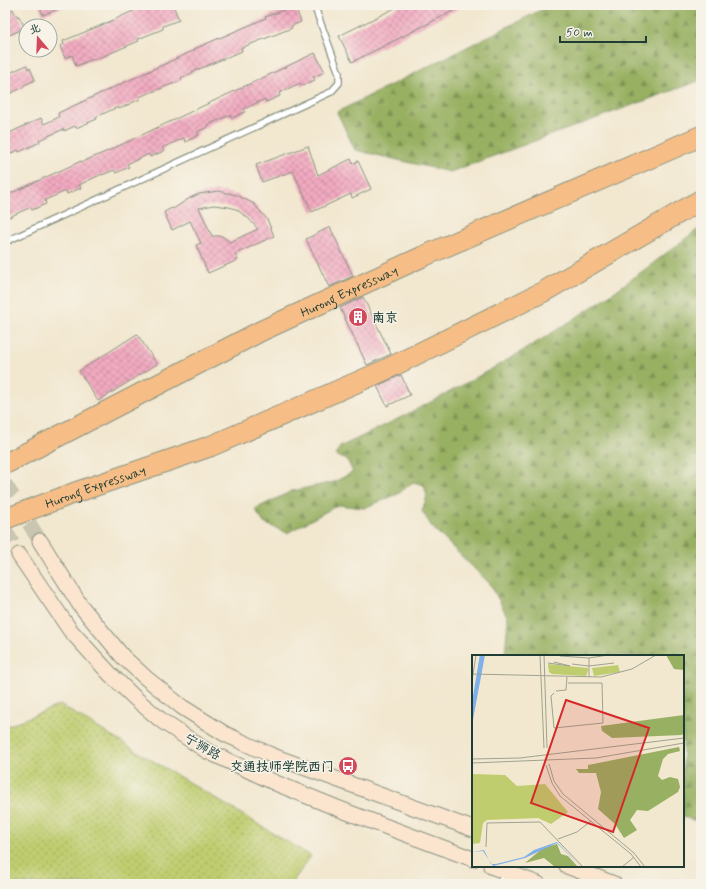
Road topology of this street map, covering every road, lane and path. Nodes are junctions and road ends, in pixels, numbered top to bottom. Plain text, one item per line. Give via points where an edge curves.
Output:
1 (314, 5) edge
2 (701, 136) edge
3 (701, 200) edge
4 (5, 242) edge
5 (5, 464) edge
6 (5, 520) edge
7 (40, 541) tunnel mouth
8 (19, 555) tunnel mouth
9 (472, 829) edge
10 (472, 859) edge
11 (493, 867) edge
12 (570, 867) edge
13 (508, 874) edge
14 (538, 884) edge
15 (614, 884) edge

1 - 4 lane via 339,73 339,83 331,92
2 - 5 highway, Hurong Expressway via 288,318
3 - 6 highway, Hurong Expressway via 543,292 384,370 211,446 74,493
7 - 9 main road, 宁狮路 via 80,605 123,657 182,707 225,734 273,756
8 - 10 main road, 宁狮路 via 70,630 110,674 169,726 207,751 278,784
11 - 13 main road
12 - 15 main road
13 - 14 main road

